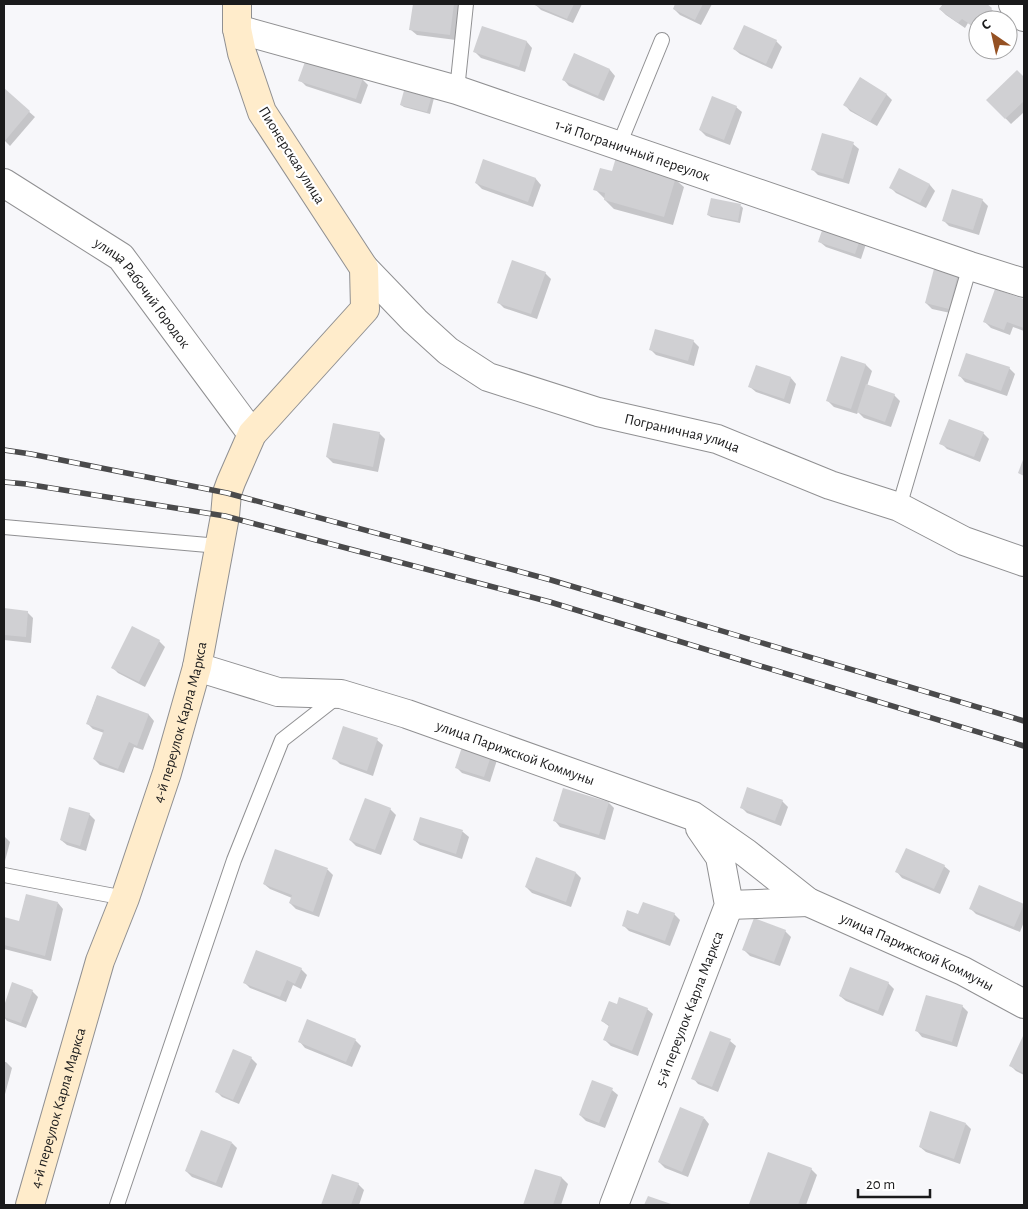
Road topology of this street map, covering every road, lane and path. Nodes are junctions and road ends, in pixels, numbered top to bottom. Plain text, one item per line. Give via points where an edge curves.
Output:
1 (466, 4) edge
2 (1013, 4) edge
3 (237, 16) edge
4 (1024, 17) edge
5 (662, 40) dead end
6 (457, 90) junction
7 (619, 145) junction
8 (4, 183) edge
9 (970, 266) junction
10 (364, 268) junction
11 (1024, 283) edge
12 (252, 434) junction
13 (900, 507) junction
14 (4, 527) edge
15 (219, 546) junction
16 (1024, 562) edge
17 (197, 667) junction
18 (341, 694) junction
19 (693, 816) junction
20 (4, 875) edge
21 (125, 898) junction
22 (808, 902) junction
23 (729, 904) junction
24 (1024, 1004) edge
25 (30, 1205) edge
26 (117, 1205) edge
27 (614, 1205) edge

1 - 6 lane
2 - 4 street
3 - 6 street, 1-й Пограничный переулок
3 - 10 street, Пионерская улица via 242,53 262,112
5 - 7 lane
6 - 7 street, 1-й Пограничный переулок
7 - 9 street, 1-й Пограничный переулок
8 - 12 street, улица Рабочий Городок via 121,257
9 - 11 street, 1-й Пограничный переулок
9 - 13 lane
10 - 12 street, 4-й переулок Карла Маркса via 365,309
10 - 13 street, Пограничная улица via 448,351 488,378 598,412 717,439 830,484
12 - 15 street, 4-й переулок Карла Маркса via 230,482
13 - 16 street, Пограничная улица via 964,541
14 - 15 lane
15 - 17 street, 4-й переулок Карла Маркса
17 - 18 street, улица Парижской Коммуны via 278,692
17 - 21 street, 4-й переулок Карла Маркса via 167,773
18 - 19 street, улица Парижской Коммуны via 408,714
18 - 26 lane via 282,740 234,860
19 - 22 street, улица Парижской Коммуны
19 - 23 street via 720,857
20 - 21 lane
21 - 25 street, 4-й переулок Карла Маркса via 100,961
22 - 23 street, улица Парижской Коммуны
22 - 24 street, улица Парижской Коммуны via 963,971
23 - 27 street, 5-й переулок Карла Маркса

